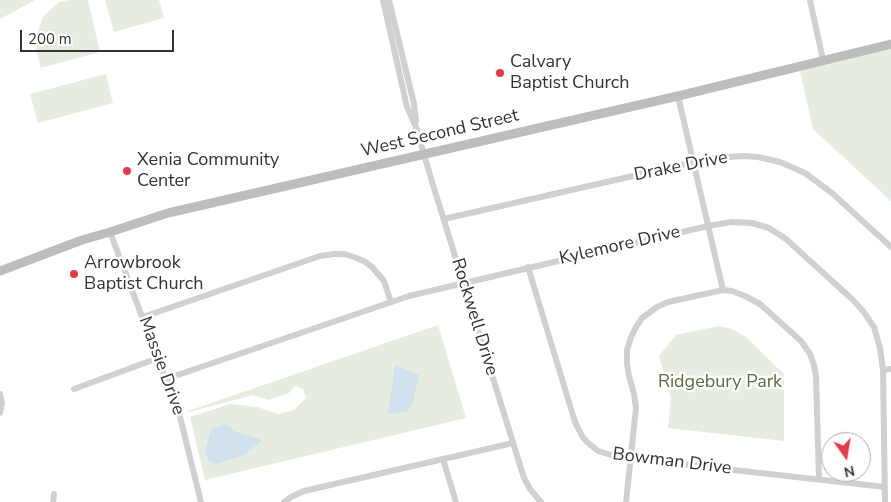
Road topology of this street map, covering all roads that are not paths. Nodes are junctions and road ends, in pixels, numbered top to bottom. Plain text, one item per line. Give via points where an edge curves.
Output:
1 (383, 0) edge
2 (389, 0) edge
3 (810, 0) edge
4 (891, 44) edge
5 (823, 60) junction
6 (678, 96) junction
7 (416, 127) junction
8 (424, 155) junction
9 (693, 162) junction
10 (444, 219) junction
11 (708, 226) junction
12 (110, 232) junction
13 (891, 247) edge
14 (528, 268) junction
15 (0, 271) edge
16 (464, 282) junction
17 (723, 290) junction
18 (391, 302) junction
19 (143, 318) junction
20 (158, 358) junction
21 (883, 370) junction
22 (891, 370) edge
23 (166, 379) junction
24 (74, 390) dead end
25 (0, 394) edge
26 (0, 413) edge
27 (513, 443) junction
28 (630, 458) junction
29 (443, 459) junction
30 (819, 480) junction
31 (885, 487) junction
32 (54, 494) dead end
33 (53, 502) edge
34 (201, 502) edge
35 (284, 502) edge
36 (456, 502) edge
37 (541, 502) edge
38 (626, 502) edge
39 (885, 502) edge

1 - 7 street, Rockwell Drive via 407,107
2 - 7 street, Rockwell Drive via 414,104
3 - 5 street
4 - 5 main road, West Second Street
5 - 6 main road, West Second Street
6 - 8 main road, West Second Street
6 - 9 street
7 - 8 street, Rockwell Drive
8 - 10 street, Rockwell Drive
8 - 12 main road, West Second Street via 168,213
9 - 10 street, Drake Drive
9 - 11 street
9 - 13 street, Drake Drive via 744,156 774,160 794,167 825,187
10 - 16 street, Rockwell Drive
11 - 14 street, Kylemore Drive
11 - 17 street
11 - 21 street, Kylemore Drive via 752,223 769,228 786,239 867,315 878,339
12 - 15 main road, West Second Street
12 - 19 street, Massie Drive
14 - 16 street, Kylemore Drive
14 - 28 street, Bowman Drive via 578,430 598,451
16 - 18 street, Kylemore Drive
16 - 27 street, Rockwell Drive
17 - 28 street via 657,306 634,330 627,357 636,408
17 - 30 street via 760,304 801,341 810,354 816,376
18 - 19 street via 384,282 372,267 354,257 334,254 320,256
18 - 23 street, Kylemore Drive
19 - 20 street, Massie Drive
20 - 23 street, Massie Drive
20 - 24 street
21 - 22 street
21 - 31 street, Kylemore Drive
23 - 34 street, Massie Drive via 180,417
25 - 26 street
27 - 29 street
27 - 37 street, Rockwell Drive via 526,483
28 - 30 street, Bowman Drive
28 - 38 street
29 - 35 street via 304,491
29 - 36 street
30 - 31 street, Bowman Drive
31 - 39 street, Kylemore Drive
32 - 33 street

